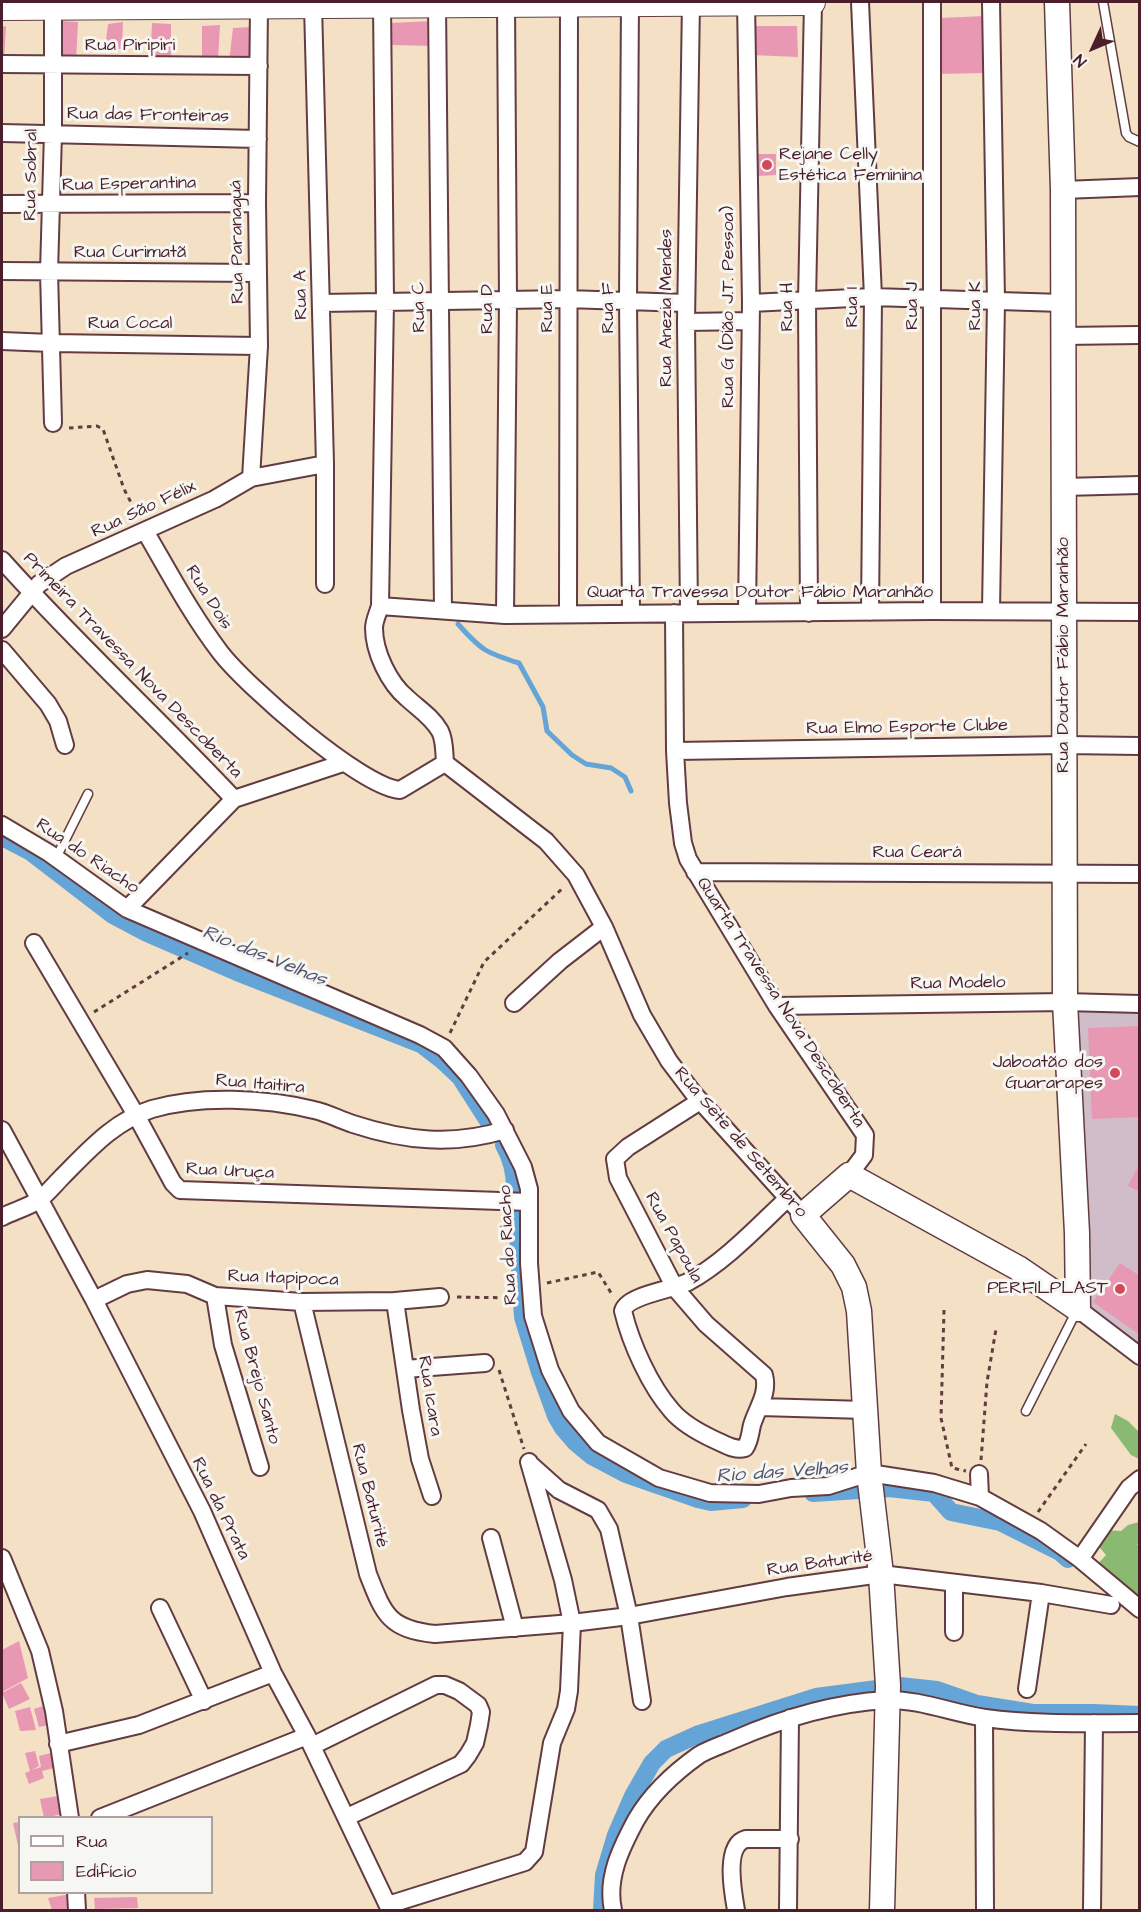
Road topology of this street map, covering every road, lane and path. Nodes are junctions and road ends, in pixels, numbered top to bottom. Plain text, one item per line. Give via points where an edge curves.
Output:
1 (691, 2) edge
2 (746, 2) edge
3 (812, 2) edge
4 (860, 2) edge
5 (933, 2) edge
6 (991, 2) edge
7 (1057, 2) edge
8 (1103, 2) edge
9 (506, 3) junction
10 (569, 3) junction
11 (630, 3) edge
12 (382, 4) junction
13 (437, 4) junction
14 (259, 5) junction
15 (313, 5) junction
16 (2, 7) edge
17 (53, 7) junction
18 (2, 64) edge
19 (52, 65) junction
20 (259, 66) junction
21 (53, 133) junction
22 (2, 134) edge
23 (258, 139) junction
24 (1140, 142) edge
25 (1140, 187) edge
26 (1063, 190) junction
27 (256, 203) junction
28 (2, 204) edge
29 (51, 205) junction
30 (2, 271) edge
31 (49, 272) junction
32 (258, 273) junction
33 (873, 297) junction
34 (567, 299) junction
35 (932, 299) junction
36 (385, 301) junction
37 (439, 301) junction
38 (508, 301) junction
39 (628, 301) junction
40 (807, 301) junction
41 (996, 301) junction
42 (321, 303) junction
43 (686, 303) junction
44 (751, 303) junction
45 (1062, 303) junction
46 (750, 321) junction
47 (686, 322) junction
48 (1140, 335) edge
49 (1062, 336) junction
50 (2, 340) edge
51 (51, 343) junction
52 (259, 346) junction
53 (53, 423) joint
54 (325, 464) junction
55 (251, 478) junction
56 (1140, 485) edge
57 (1064, 487) junction
58 (145, 531) junction
59 (2, 560) edge
60 (325, 584) dead end
61 (32, 594) junction
62 (380, 606) junction
63 (443, 610) junction
64 (932, 611) junction
65 (747, 612) junction
66 (870, 612) junction
67 (992, 612) junction
68 (1065, 612) junction
69 (1140, 612) edge
70 (681, 613) junction
71 (809, 613) junction
72 (568, 614) junction
73 (631, 614) junction
74 (505, 615) junction
75 (2, 628) edge
76 (2, 650) edge
77 (65, 745) dead end
78 (1064, 745) junction
79 (1140, 746) edge
80 (675, 751) junction
81 (343, 762) junction
82 (445, 763) junction
83 (88, 794) dead end
84 (234, 799) junction
85 (2, 825) edge
86 (56, 858) junction
87 (695, 872) junction
88 (1064, 874) junction
89 (1140, 874) edge
90 (576, 875) junction
91 (128, 909) junction
92 (604, 927) junction
93 (34, 943) dead end
94 (183, 956) dead end
95 (1065, 1002) junction
96 (514, 1003) dead end
97 (1140, 1004) edge
98 (777, 1006) junction
99 (80, 1021) junction
100 (444, 1048) junction
101 (700, 1101) junction
102 (136, 1115) junction
103 (2, 1130) edge
104 (498, 1131) junction
105 (849, 1175) junction
106 (40, 1199) junction
107 (529, 1202) junction
108 (795, 1206) junction
109 (2, 1217) edge
110 (531, 1286) junction
111 (675, 1288) junction
112 (215, 1296) junction
113 (440, 1297) joint
114 (514, 1298) dead end
115 (94, 1300) junction
116 (395, 1301) junction
117 (302, 1302) junction
118 (1078, 1308) junction
119 (623, 1309) junction
120 (944, 1310) dead end
121 (996, 1329) dead end
122 (1140, 1356) edge
123 (485, 1363) joint
124 (405, 1369) junction
125 (760, 1407) junction
126 (865, 1410) junction
127 (1026, 1411) dead end
128 (1086, 1444) dead end
129 (529, 1462) junction
130 (260, 1467) dead end
131 (979, 1474) junction
132 (869, 1477) junction
133 (1140, 1479) edge
134 (432, 1496) dead end
135 (980, 1497) junction
136 (1041, 1531) junction
137 (491, 1538) dead end
138 (2, 1558) edge
139 (1080, 1559) junction
140 (881, 1574) junction
141 (954, 1584) junction
142 (1041, 1593) junction
143 (1111, 1605) dead end
144 (159, 1608) dead end
145 (1140, 1609) edge
146 (629, 1616) junction
147 (572, 1623) junction
148 (514, 1628) junction
149 (954, 1632) dead end
150 (273, 1673) junction
151 (1027, 1689) dead end
152 (888, 1693) junction
153 (204, 1701) junction
154 (642, 1701) dead end
155 (790, 1718) junction
156 (984, 1718) junction
157 (1094, 1723) junction
158 (1140, 1723) edge
159 (309, 1741) junction
160 (58, 1744) junction
161 (69, 1816) edge
162 (105, 1816) edge
163 (347, 1817) junction
164 (790, 1839) junction
165 (76, 1894) edge
166 (389, 1908) edge
167 (77, 1911) edge
168 (613, 1911) edge
169 (736, 1911) edge
170 (788, 1911) edge
171 (882, 1911) edge
172 (985, 1911) edge
173 (1092, 1911) edge

1 - 2 main road
1 - 11 main road
1 - 43 street, Rua Anezia Mendes
2 - 3 main road
2 - 44 street, Rua G (Dião J.T. Pessoa)
3 - 40 street, Rua H
4 - 33 street, Rua I
5 - 35 street, Rua J
6 - 41 street, Rua K
7 - 26 street, Rua Doutor Fábio Maranhão
8 - 24 lane via 1126,133
9 - 10 main road
9 - 13 main road
9 - 38 street, Rua D
10 - 11 main road
10 - 34 street, Rua E
11 - 39 street, Rua F
12 - 13 main road
12 - 15 main road
12 - 36 street
13 - 37 street, Rua C
14 - 15 main road
14 - 17 main road
14 - 20 street, Rua Paranaguá
15 - 42 street, Rua A
16 - 17 main road
17 - 19 street, Rua Sobral
18 - 19 street, Rua Piripiri
19 - 20 street, Rua Piripiri
19 - 21 street, Rua Sobral
20 - 23 street, Rua Paranaguá
21 - 22 street, Rua das Fronteiras
21 - 23 street, Rua das Fronteiras
21 - 29 street, Rua Sobral
23 - 27 street, Rua Paranaguá
25 - 26 street
26 - 45 street, Rua Doutor Fábio Maranhão
27 - 29 street, Rua Esperantina
27 - 32 street, Rua Paranaguá
28 - 29 street, Rua Esperantina
29 - 31 street, Rua Sobral
30 - 31 street, Rua Curimatã
31 - 32 street, Rua Curimatã
31 - 51 street, Rua Sobral
32 - 52 street, Rua Paranaguá
33 - 35 street
33 - 40 street
33 - 66 street, Rua I
34 - 38 street
34 - 39 street
34 - 72 street, Rua E
35 - 41 street
35 - 64 street, Rua J
36 - 37 street
36 - 42 street
36 - 62 street
37 - 38 street
37 - 63 street, Rua C
38 - 74 street, Rua D
39 - 43 street
39 - 73 street, Rua F
40 - 44 street
40 - 71 street, Rua H
41 - 45 street
41 - 67 street, Rua K
42 - 54 street, Rua A
43 - 47 street, Rua Anezia Mendes
44 - 46 street, Rua G (Dião J.T. Pessoa)
45 - 49 street, Rua Doutor Fábio Maranhão
46 - 47 street
46 - 65 street, Rua G (Dião J.T. Pessoa)
47 - 70 street, Rua Anezia Mendes
48 - 49 street
49 - 57 street, Rua Doutor Fábio Maranhão
50 - 51 street, Rua Cocal
51 - 52 street, Rua Cocal
51 - 53 street
52 - 55 street, Rua Paranaguá
53 - 58 path via 56,428 103,429 124,489
54 - 55 street, Rua São Félix
54 - 60 street, Rua A
55 - 58 street, Rua São Félix
56 - 57 street
57 - 68 street, Rua Doutor Fábio Maranhão
58 - 61 street, Rua São Félix via 66,566
58 - 81 street, Rua Dois via 222,655
59 - 61 street, Primeira Travessa Nova Descoberta
61 - 75 street, Rua São Félix
61 - 84 street, Primeira Travessa Nova Descoberta
62 - 63 street, Quarta Travessa Doutor Fábio Maranhão
62 - 82 street via 374,626 381,661 397,688 440,731
63 - 74 street, Quarta Travessa Doutor Fábio Maranhão
64 - 66 street, Quarta Travessa Doutor Fábio Maranhão
64 - 67 street, Quarta Travessa Doutor Fábio Maranhão
65 - 70 street, Quarta Travessa Doutor Fábio Maranhão
65 - 71 street, Quarta Travessa Doutor Fábio Maranhão
66 - 71 street, Quarta Travessa Doutor Fábio Maranhão
67 - 68 street, Quarta Travessa Doutor Fábio Maranhão
68 - 69 street, Quarta Travessa Doutor Fábio Maranhão
68 - 78 street, Rua Doutor Fábio Maranhão
70 - 73 street, Quarta Travessa Doutor Fábio Maranhão
70 - 80 street, Quarta Travessa Nova Descoberta
72 - 73 street, Quarta Travessa Doutor Fábio Maranhão
72 - 74 street, Quarta Travessa Doutor Fábio Maranhão
76 - 77 street via 48,704
78 - 79 street, Rua Elmo Esporte Clube
78 - 80 street, Rua Elmo Esporte Clube
78 - 88 street, Rua Doutor Fábio Maranhão
80 - 87 street, Quarta Travessa Nova Descoberta via 682,843
81 - 82 street, Rua Dois via 385,787 400,790
81 - 84 street
82 - 90 street, Rua Sete de Setembro via 546,842
83 - 86 lane
84 - 91 street
85 - 86 street, Rua do Riacho
86 - 91 street, Rua do Riacho
87 - 88 street, Rua Ceará
87 - 98 street, Quarta Travessa Nova Descoberta
88 - 89 street, Rua Ceará
88 - 95 street, Rua Doutor Fábio Maranhão
90 - 92 street, Rua Sete de Setembro
90 - 100 path via 484,962
91 - 100 street, Rua do Riacho
92 - 96 street
92 - 101 street, Rua Sete de Setembro via 642,1015
93 - 99 street, Rua Uruça
94 - 99 path
95 - 97 street, Rua Modelo
95 - 98 street, Rua Modelo
95 - 118 street, Rua Doutor Fábio Maranhão
98 - 105 street, Quarta Travessa Nova Descoberta via 865,1135 864,1155
99 - 102 street, Rua Uruça
100 - 104 street, Rua do Riacho via 470,1076
101 - 108 street, Rua Sete de Setembro
101 - 111 street, Rua Papoula via 615,1159 618,1178
102 - 104 street, Rua Itaitira via 203,1100 235,1101 316,1110 383,1133 426,1141
102 - 106 street, Rua Itaitira via 93,1146
102 - 107 street, Rua Uruça via 172,1183 180,1190
103 - 106 street, Rua da Prata
104 - 107 street, Rua do Riacho via 523,1167
105 - 108 street, Quarta Travessa Nova Descoberta
105 - 118 street via 1018,1268
106 - 109 street, Rua Itaitira
106 - 115 street, Rua da Prata
107 - 110 street, Rua do Riacho
108 - 111 street via 710,1268
108 - 126 street, Rua Sete de Setembro via 843,1265 854,1287
110 - 119 path via 598,1272
110 - 132 street, Rua do Riacho via 539,1339 571,1412 598,1443 620,1457 658,1478 710,1493 759,1494
111 - 119 street via 634,1299
111 - 125 street, Rua Papoula via 706,1324 764,1375
112 - 115 street, Rua Itapipoca via 187,1284 147,1280 127,1284
112 - 117 street, Rua Itapipoca
112 - 130 street, Rua Brejo Santo via 223,1344
113 - 114 path
113 - 116 street, Rua Itapipoca
115 - 150 street, Rua da Prata via 202,1511
116 - 117 street, Rua Itapipoca
116 - 124 street, Rua Icara
117 - 148 street, Rua Baturité via 368,1574 386,1612 394,1624 413,1632
118 - 122 street
118 - 127 lane
119 - 125 street via 637,1352 681,1420 704,1435 742,1449 748,1444
120 - 131 path via 941,1418 952,1468
121 - 131 path
123 - 124 street
123 - 129 path via 495,1365 499,1371
124 - 134 street, Rua Icara via 420,1459
125 - 126 street
126 - 132 street, Rua Sete de Setembro
128 - 136 path via 1031,1521
129 - 146 street via 559,1490 598,1510 609,1530
129 - 147 street
131 - 135 street
132 - 135 street via 934,1483
132 - 140 street, Rua Sete de Setembro
133 - 139 street
135 - 136 street
136 - 139 street
137 - 148 street
138 - 160 street via 40,1651
139 - 145 street
140 - 141 street, Rua Baturité
140 - 146 street, Rua Baturité
140 - 152 street, Rua Sete de Setembro
141 - 142 street, Rua Baturité
141 - 149 street
142 - 143 street, Rua Baturité
142 - 151 street
144 - 153 street
146 - 147 street, Rua Baturité
146 - 154 street
147 - 148 street, Rua Baturité
147 - 166 street via 569,1691 552,1743 534,1852 525,1862
150 - 153 street
150 - 159 street, Rua da Prata
152 - 155 street
152 - 156 street
152 - 171 street, Rua Sete de Setembro
153 - 160 street via 139,1725
155 - 164 street
155 - 168 street via 701,1754 674,1775 644,1807 616,1861
156 - 157 street
156 - 172 street
157 - 158 street
157 - 173 street
159 - 162 street
159 - 163 street, Rua da Prata
159 - 163 street via 436,1685 459,1691 478,1705 481,1712 475,1743 461,1764
160 - 161 street
163 - 166 street, Rua da Prata
164 - 169 street via 746,1839 736,1845 731,1872
164 - 170 street
165 - 167 street

